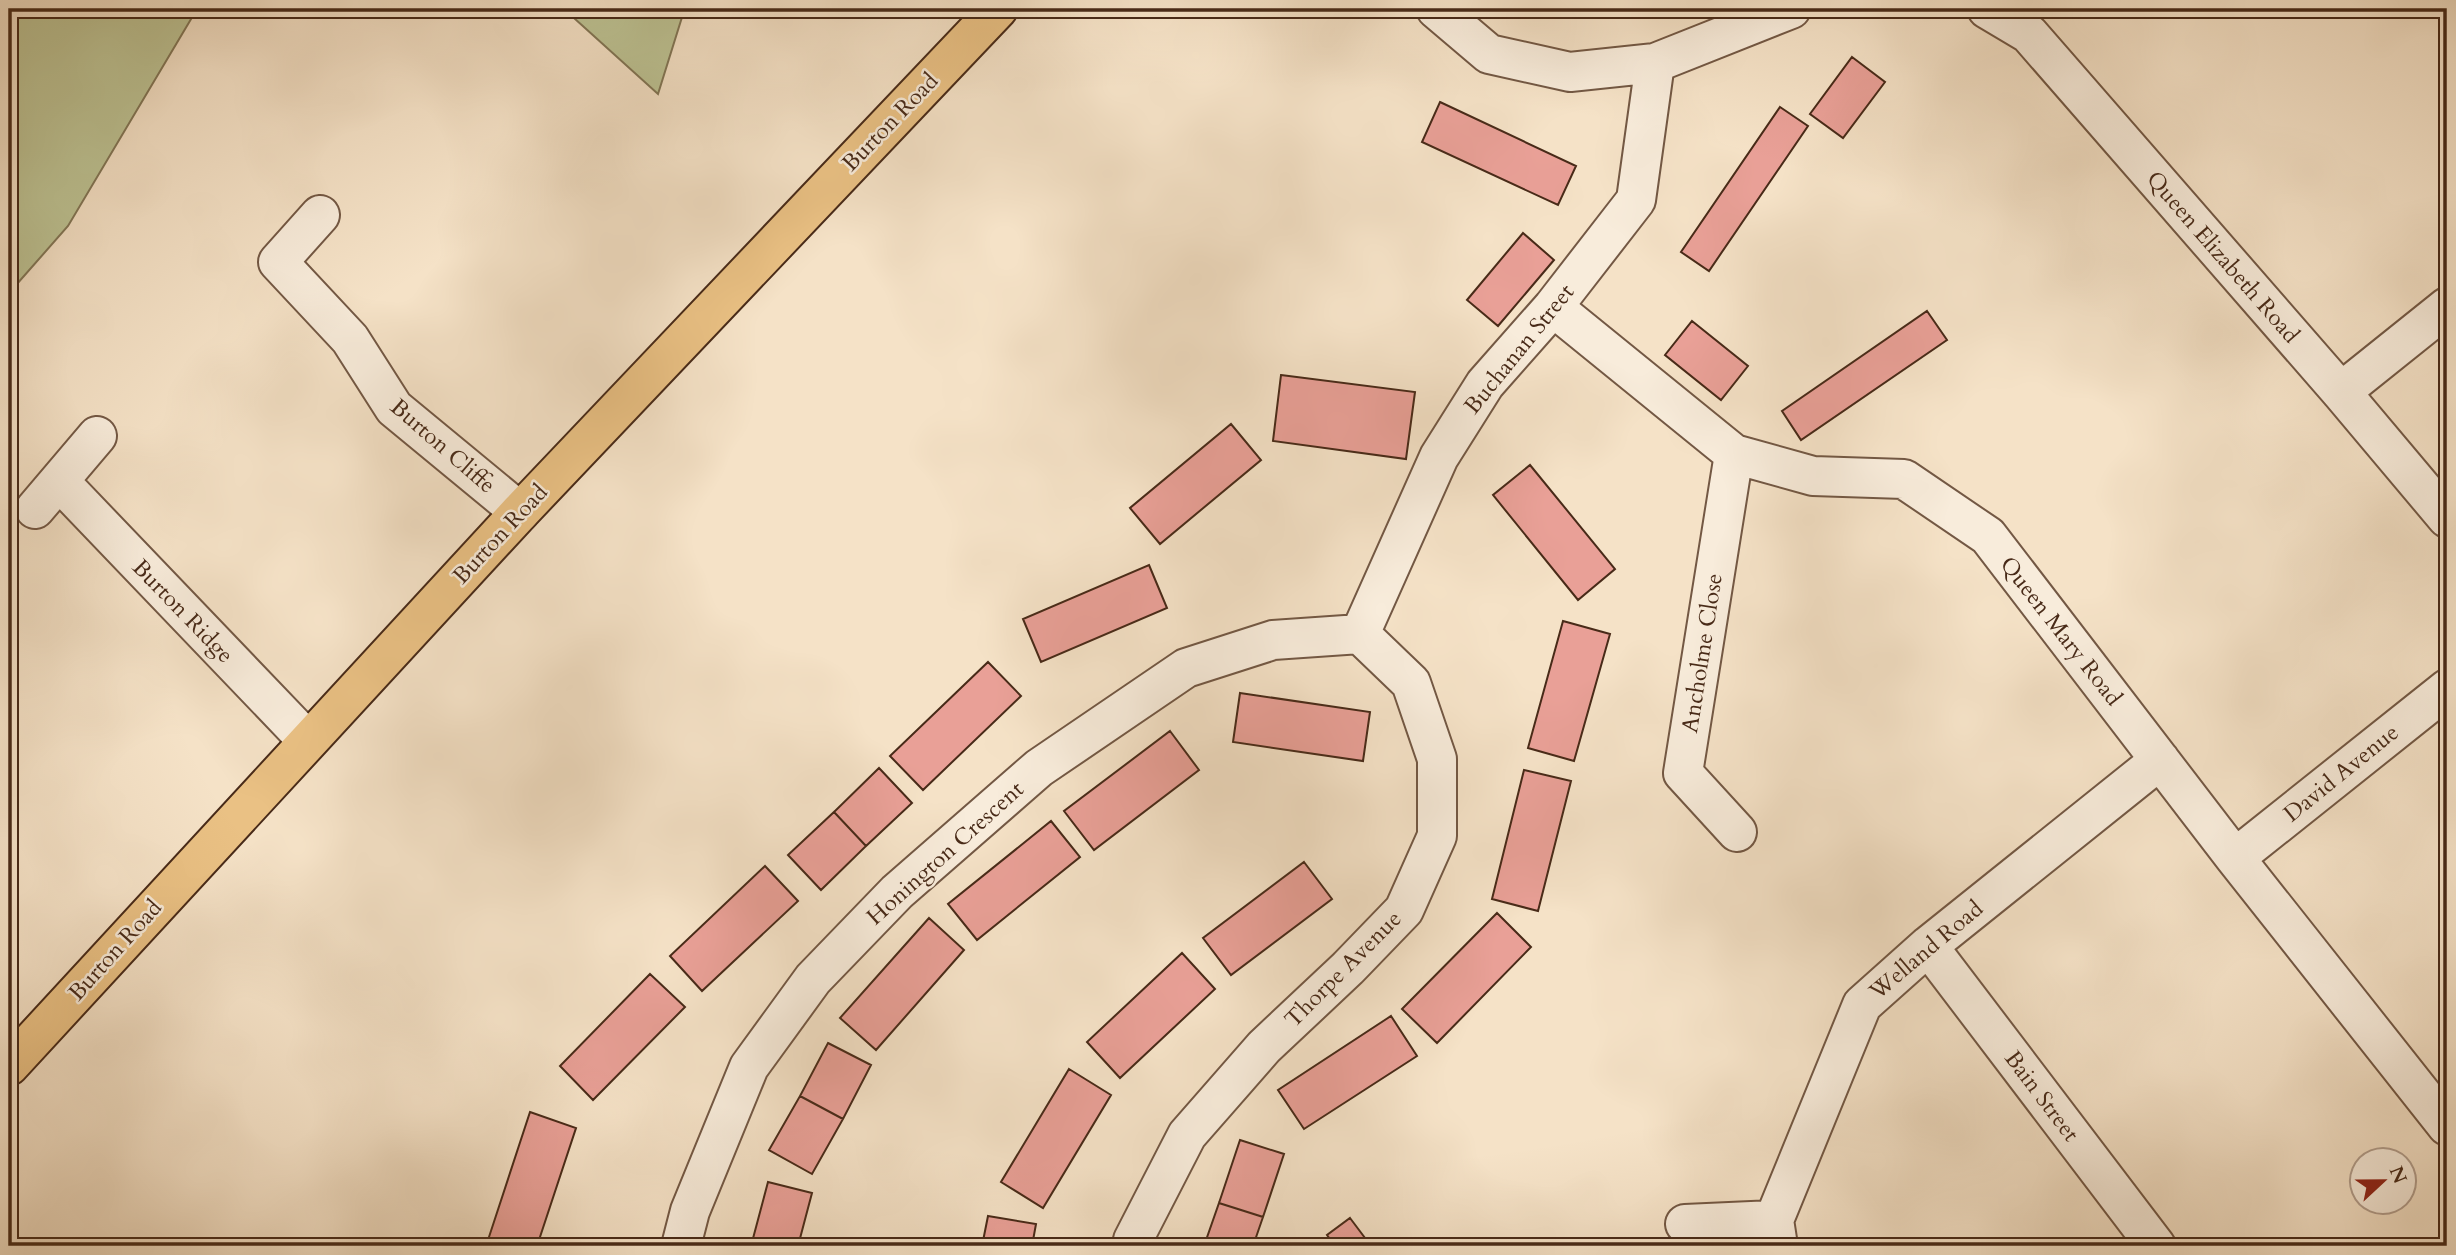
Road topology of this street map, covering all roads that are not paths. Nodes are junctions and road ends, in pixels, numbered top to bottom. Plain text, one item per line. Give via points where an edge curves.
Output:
1 (998, 9) edge
2 (1436, 9) edge
3 (1791, 9) edge
4 (1987, 9) edge
5 (1655, 63) junction
6 (320, 215) dead end
7 (1553, 307) junction
8 (2447, 307) edge
9 (2341, 392) junction
10 (97, 436) dead end
11 (1734, 454) junction
12 (520, 512) junction
13 (2447, 518) edge
14 (1360, 634) junction
15 (2447, 689) edge
16 (307, 740) junction
17 (2160, 760) junction
18 (1737, 832) dead end
19 (2235, 858) junction
20 (1928, 946) junction
21 (9, 1066) edge
22 (2447, 1126) edge
23 (1685, 1224) dead end
24 (1776, 1233) edge
25 (681, 1246) edge
26 (1132, 1246) edge
27 (2156, 1246) edge

1 - 12 main road, Burton Road
2 - 5 street via 1489,54 1570,72
3 - 5 street
4 - 9 street, Queen Elizabeth Road via 2029,34
5 - 7 street, Buchanan Street via 1636,200
6 - 12 street, Burton Cliffe via 278,262 351,339 394,408
7 - 11 street, Queen Mary Road
7 - 14 street, Buchanan Street via 1485,384 1439,457
8 - 9 street
9 - 13 street, Queen Elizabeth Road
10 - 16 street, Burton Ridge via 47,495
11 - 17 street, Queen Mary Road via 1813,477 1904,479 1988,536
11 - 18 street, Ancholme Close via 1683,773
12 - 16 main road, Burton Road
14 - 25 street, Honington Crescent via 1273,640 1186,668 1039,768 897,892 813,979 749,1067 690,1212
14 - 26 street, Thorpe Avenue via 1411,684 1437,759 1437,836 1404,910 1264,1047 1187,1135
15 - 19 street, David Avenue
16 - 21 main road, Burton Road
17 - 19 street, Queen Mary Road
17 - 20 street, Welland Road
19 - 22 street, Queen Mary Road
20 - 24 street, Welland Road via 1862,1004
20 - 27 street, Bain Street
23 - 24 street

